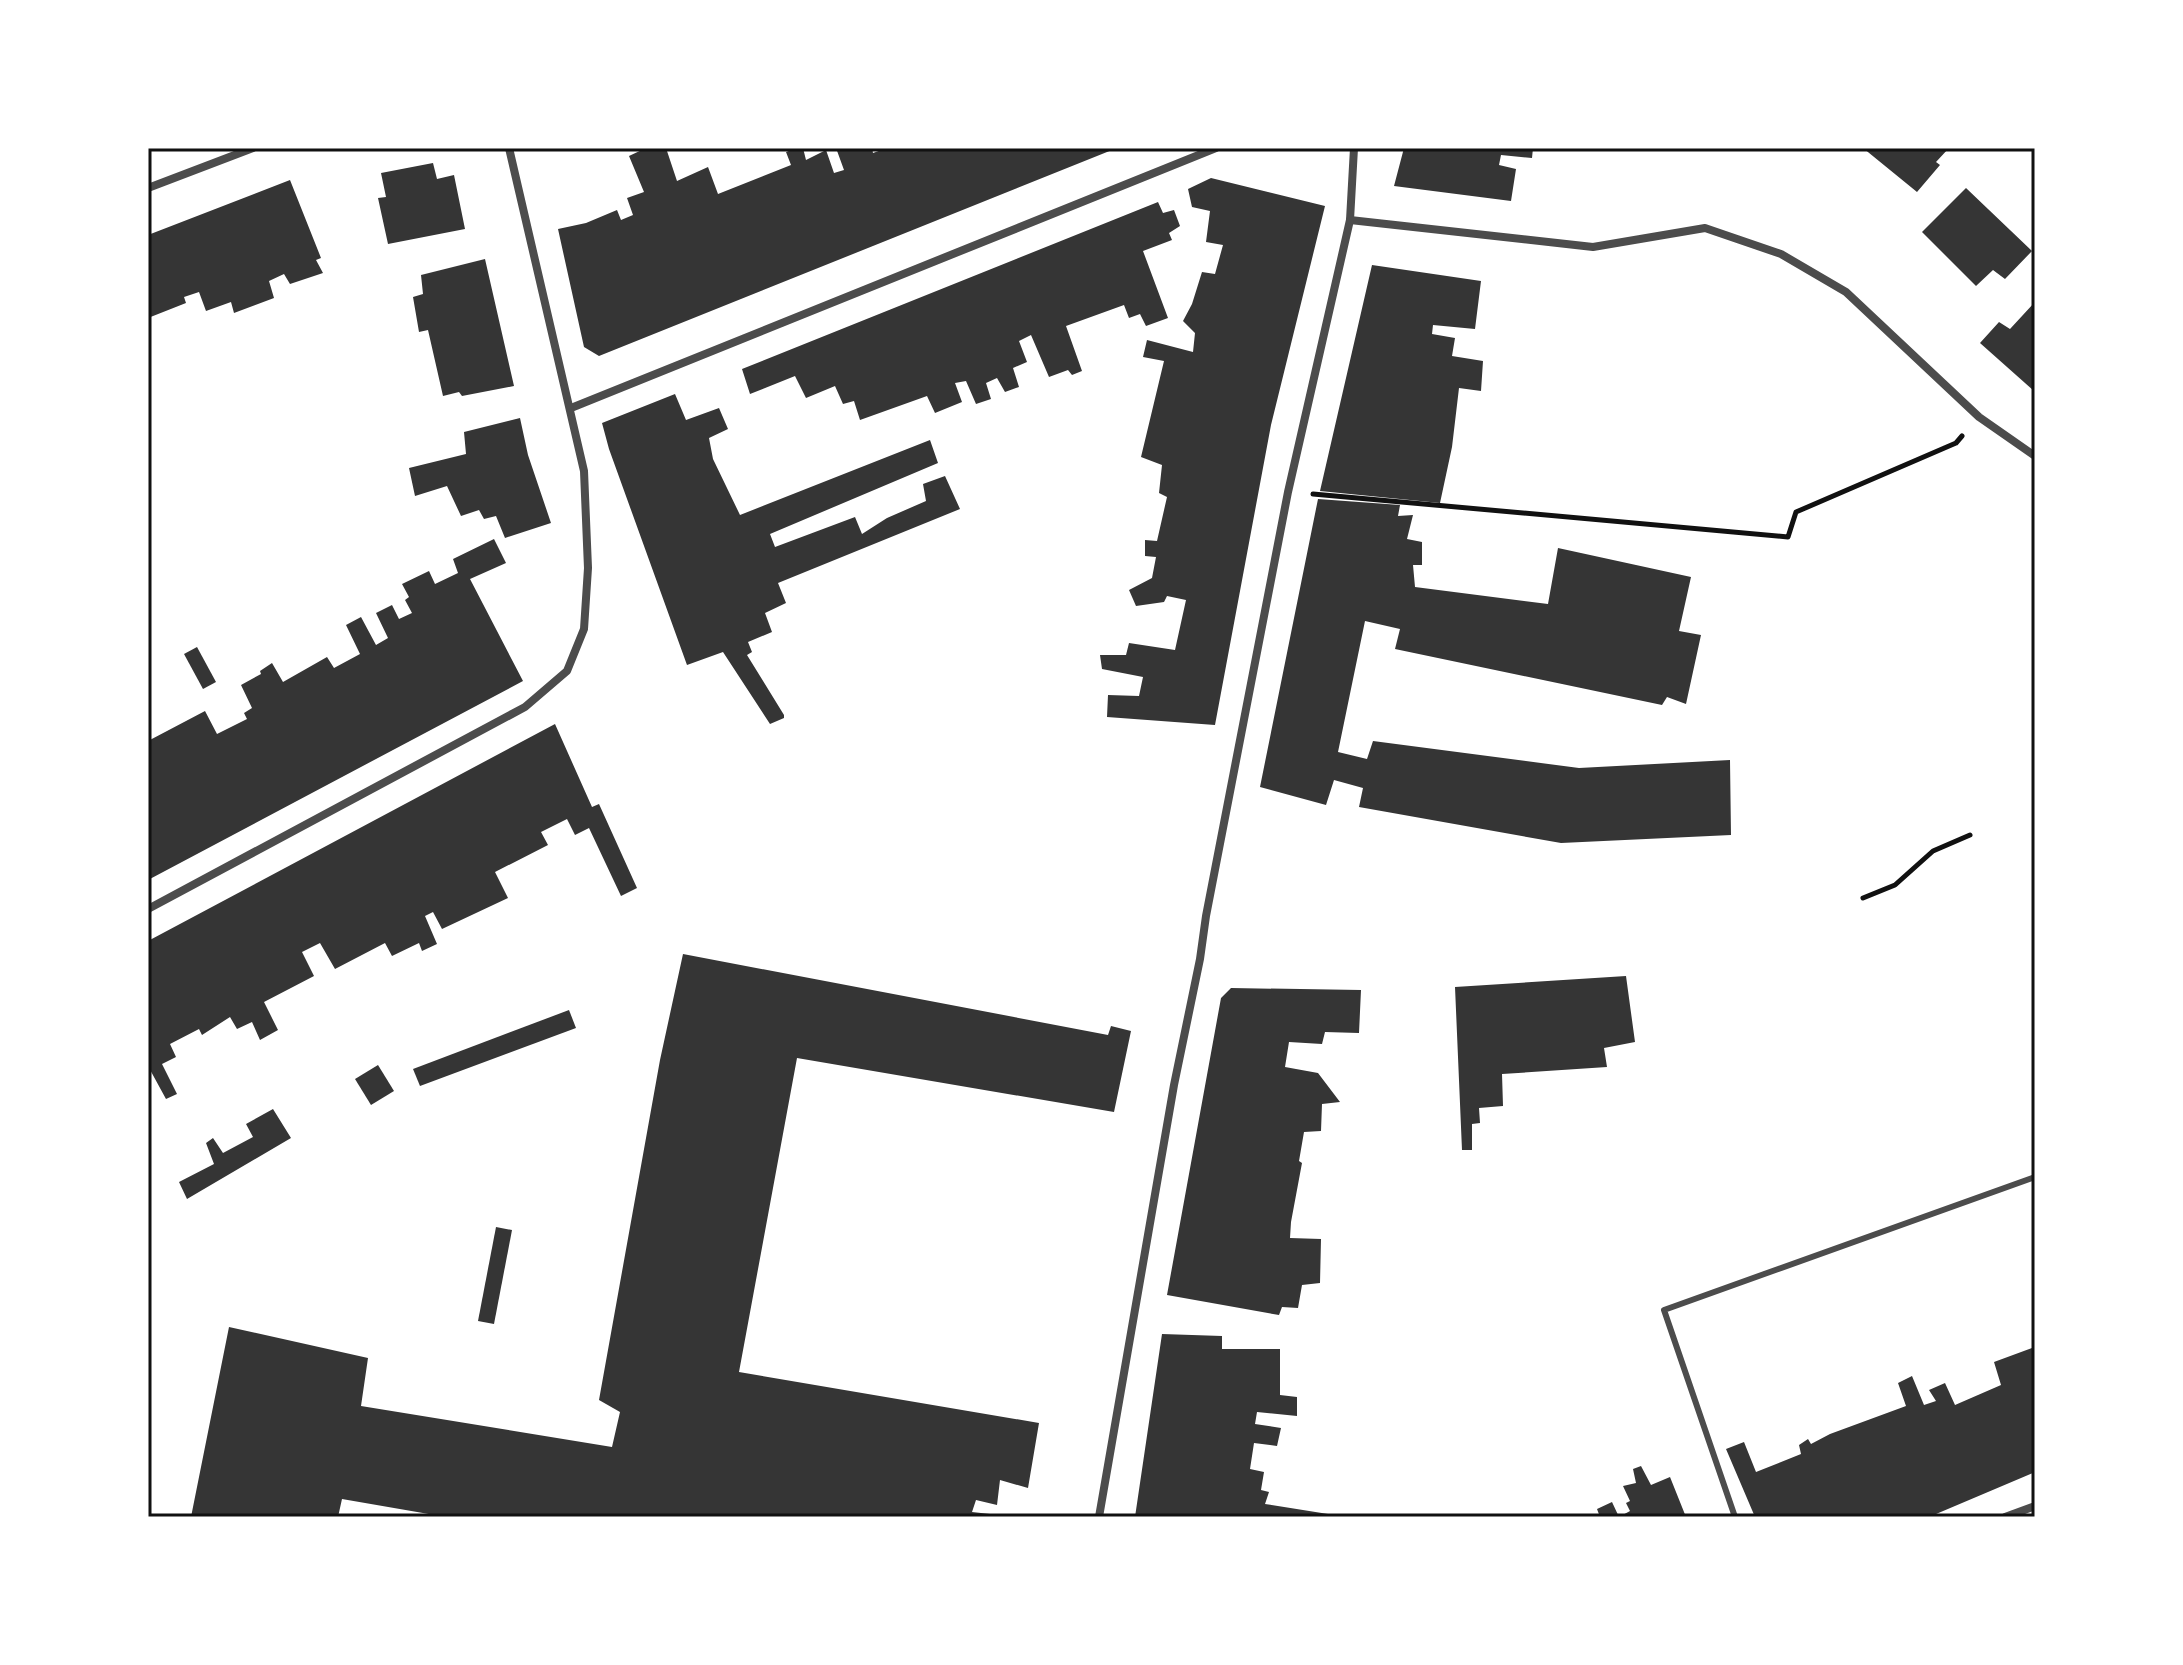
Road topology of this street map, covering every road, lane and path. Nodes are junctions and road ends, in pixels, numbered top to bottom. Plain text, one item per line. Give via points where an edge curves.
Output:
1 (253, 148) edge
2 (509, 148) edge
3 (1216, 148) edge
4 (1354, 148) edge
5 (148, 188) edge
6 (1350, 220) junction
7 (571, 408) junction
8 (1979, 417) junction
9 (2035, 456) edge
10 (1288, 492) junction
11 (1970, 835) dead end
12 (1863, 898) dead end
13 (148, 909) edge
14 (2035, 1177) edge
15 (2035, 1506) edge
16 (1099, 1517) edge
17 (1735, 1517) edge
18 (2005, 1517) edge

1 - 5 street
2 - 7 street
3 - 7 street
4 - 6 street
6 - 8 street via 1593,247 1705,228 1781,254 1846,292
6 - 10 street
7 - 13 street via 584,471 588,568 584,629 567,671 525,707
8 - 9 street
8 - 10 path via 1956,443 1796,512 1788,537
10 - 16 street via 1174,1085
11 - 12 path via 1933,851 1895,885
14 - 17 lane via 1664,1310
15 - 18 street

